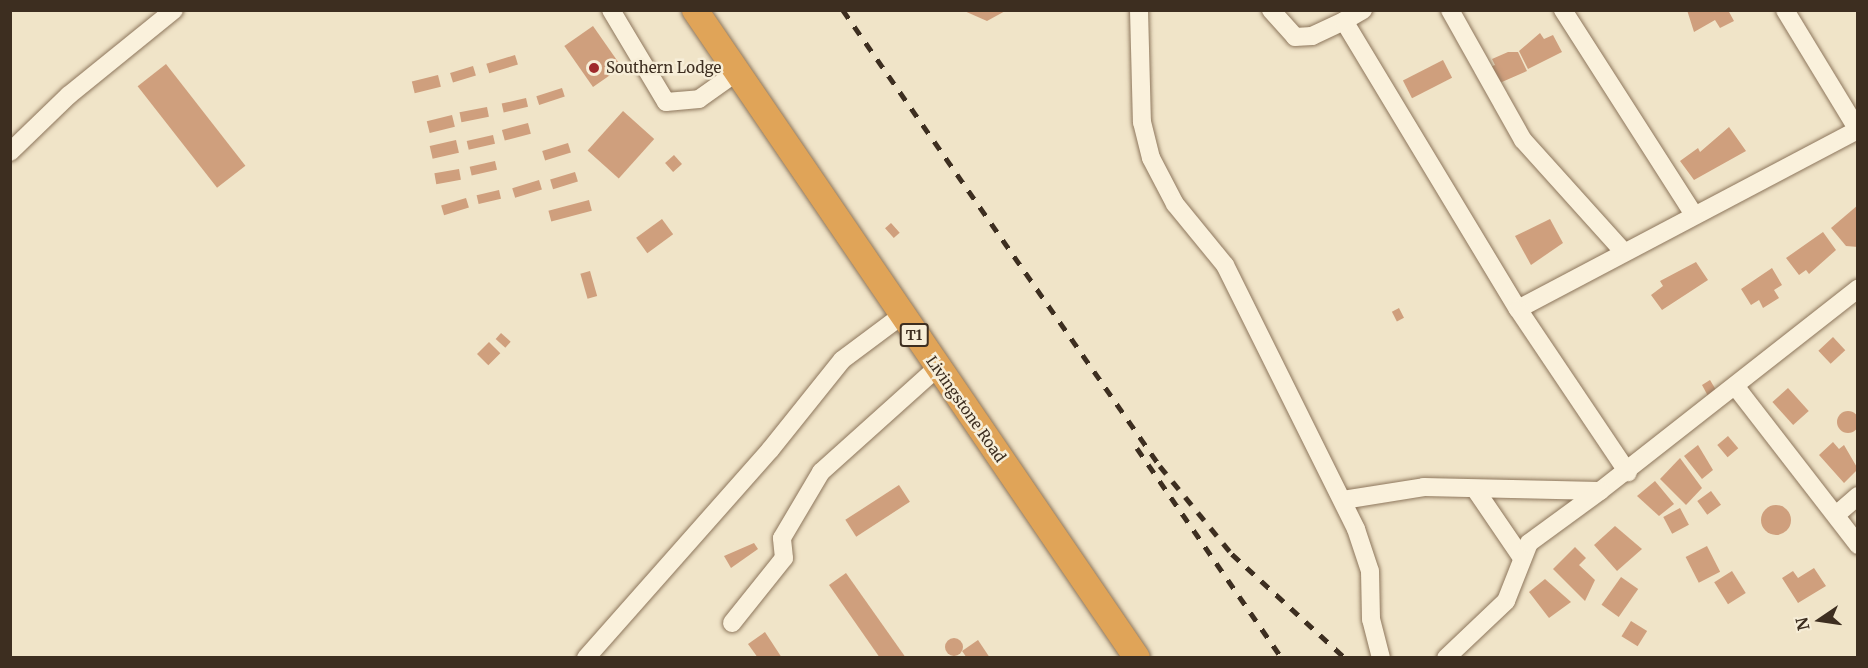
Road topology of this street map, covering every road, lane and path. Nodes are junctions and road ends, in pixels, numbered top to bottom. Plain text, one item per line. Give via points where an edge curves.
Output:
1 (174, 10) edge
2 (611, 10) edge
3 (695, 10) edge
4 (1139, 10) edge
5 (1271, 10) edge
6 (1363, 10) edge
7 (1450, 10) edge
8 (1563, 10) edge
9 (1785, 10) edge
10 (1344, 21) junction
11 (737, 72) junction
12 (1857, 130) edge
13 (10, 152) edge
14 (1694, 215) junction
15 (1623, 251) junction
16 (1857, 289) edge
17 (1518, 309) junction
18 (901, 316) junction
19 (937, 368) junction
20 (1736, 387) junction
21 (1628, 473) junction
22 (1475, 489) junction
23 (1600, 491) junction
24 (1857, 496) edge
25 (1343, 500) junction
26 (1836, 515) junction
27 (1857, 545) edge
28 (1520, 555) junction
29 (732, 623) dead end
30 (586, 657) edge
31 (1137, 657) edge
32 (1381, 657) edge
33 (1446, 657) edge

1 - 13 street via 69,95
2 - 11 street via 666,102 699,99
3 - 11 highway, Livingstone Road / T1
4 - 25 street via 1142,122 1151,158 1175,204 1225,265
5 - 10 street via 1294,37 1312,36
6 - 10 street
7 - 15 street via 1523,140
8 - 14 street
9 - 12 street
10 - 17 street
11 - 18 highway, Livingstone Road / T1
12 - 14 street
14 - 15 street
15 - 17 street
16 - 20 street
17 - 21 street
18 - 19 highway, Livingstone Road / T1
18 - 30 street via 842,360 770,450
19 - 29 street via 821,472 782,538 784,558
19 - 31 highway, Livingstone Road / T1
20 - 21 street
20 - 26 street
21 - 23 street
22 - 23 street
22 - 25 street via 1424,487
22 - 28 street
23 - 28 street
24 - 26 street
25 - 32 street via 1368,563 1371,619
26 - 27 street
28 - 33 street via 1506,601

